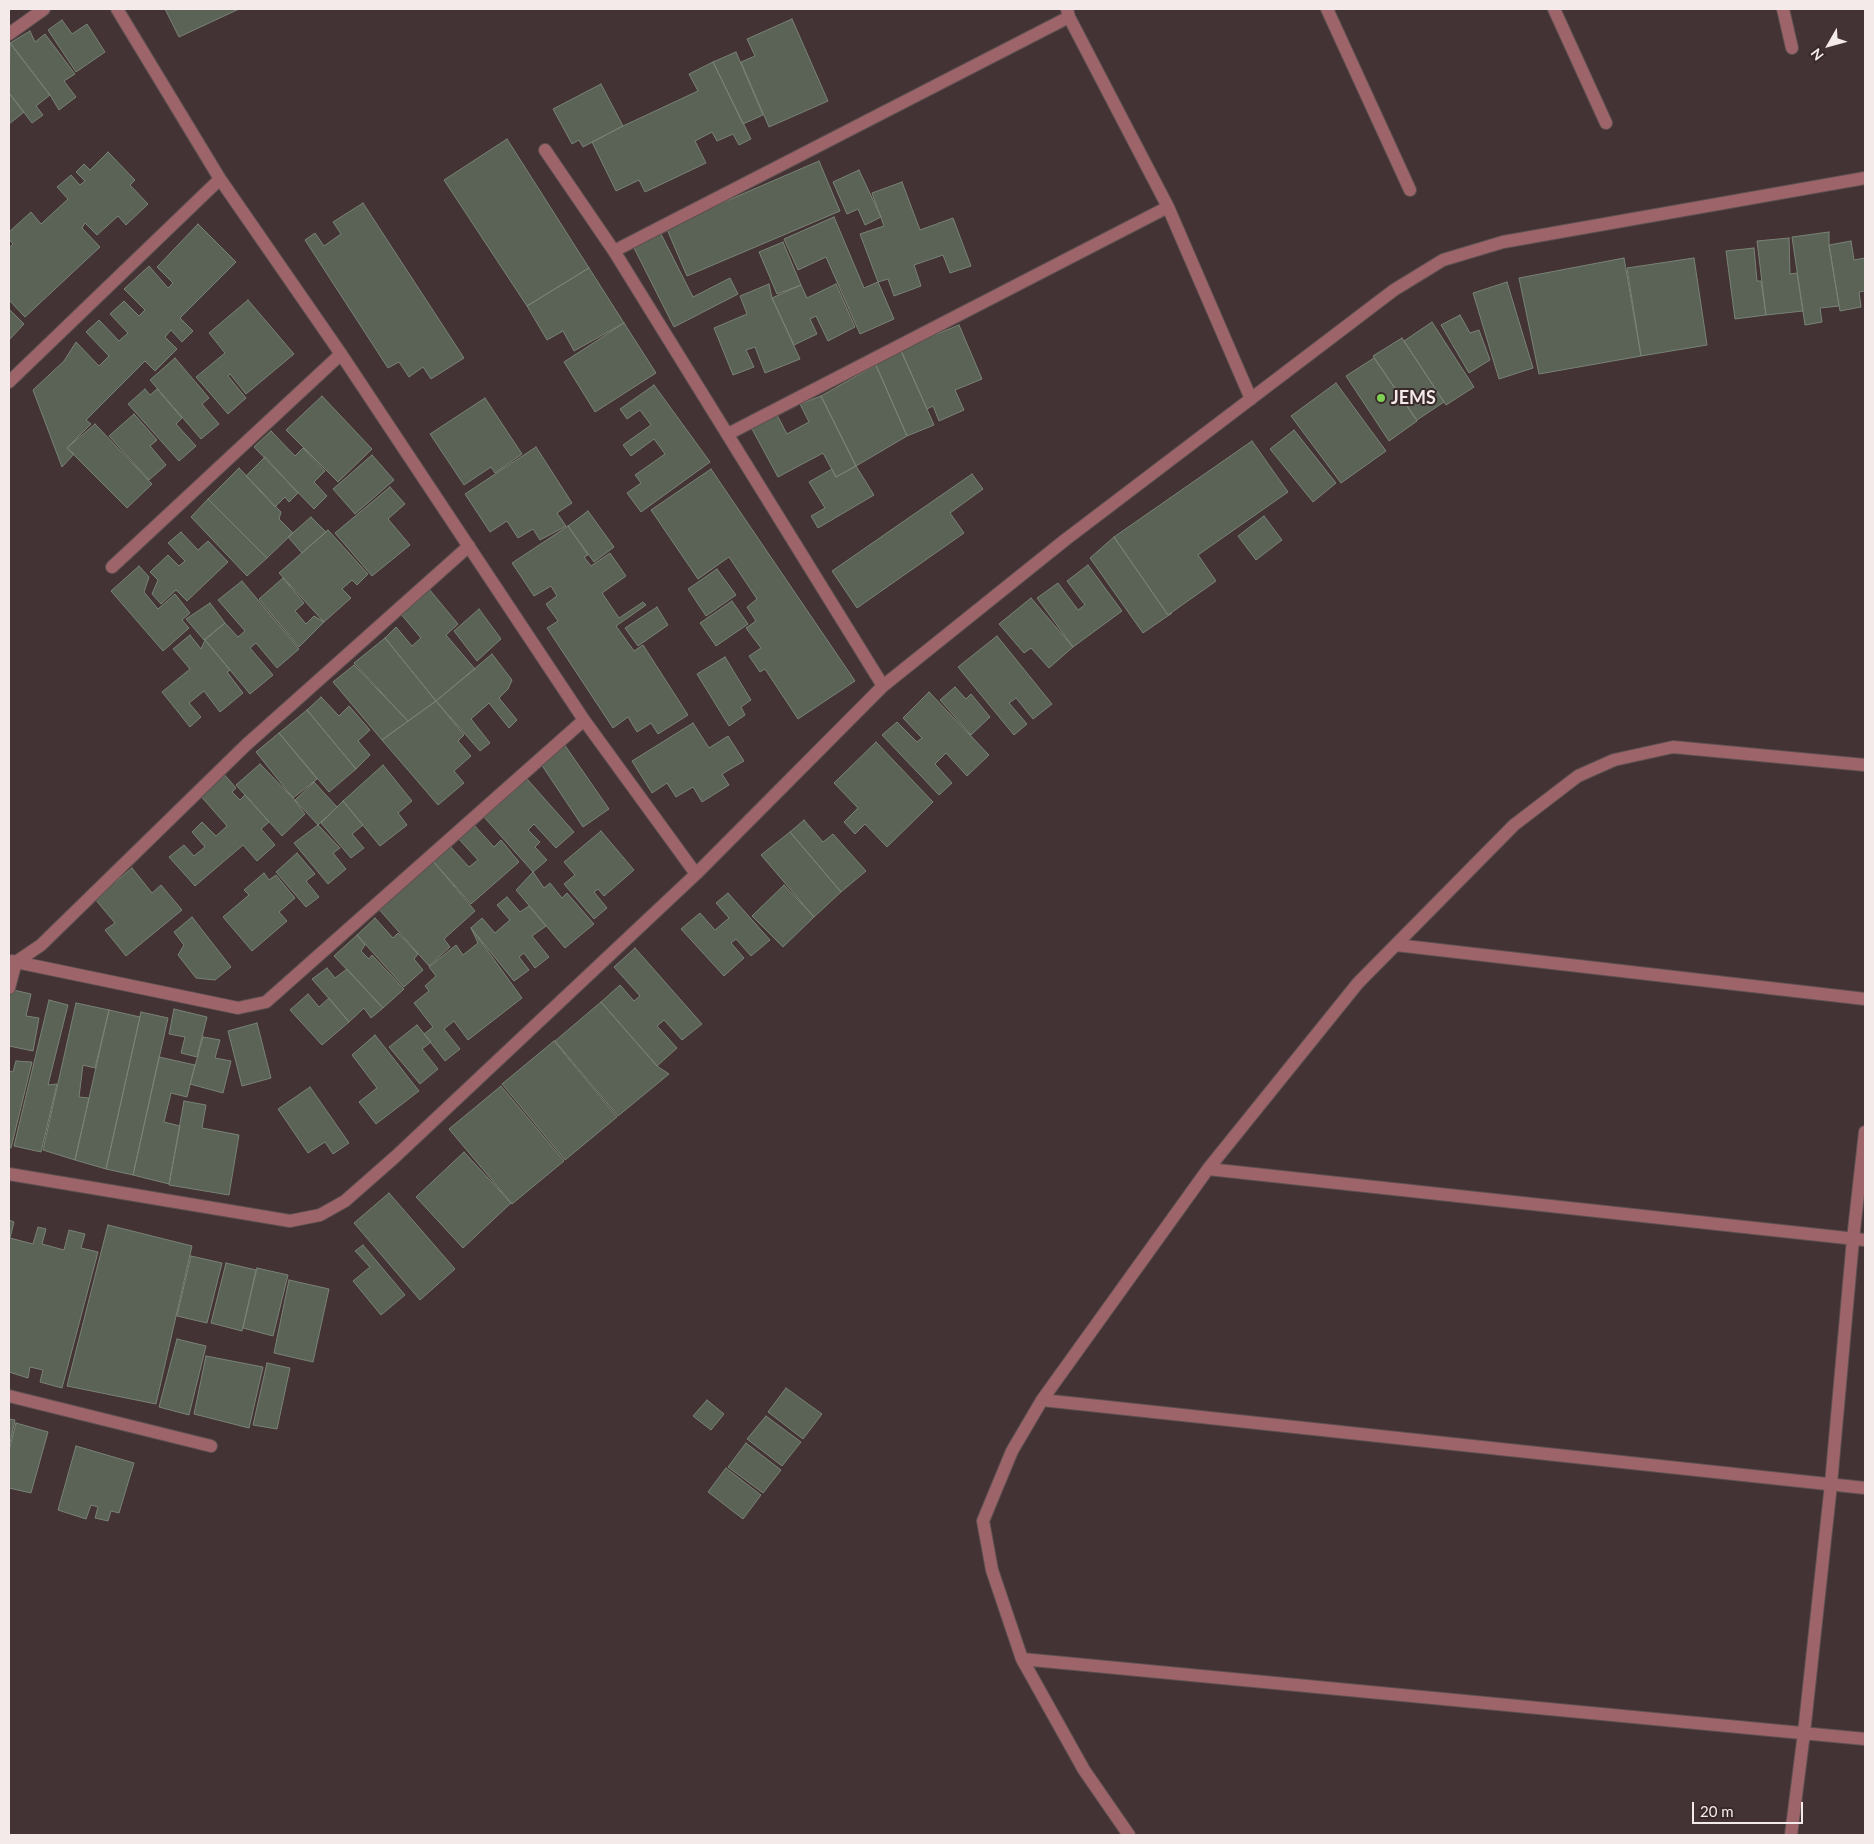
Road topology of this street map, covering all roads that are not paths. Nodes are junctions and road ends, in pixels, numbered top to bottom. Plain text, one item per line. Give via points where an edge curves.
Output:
1 (44, 9) edge
2 (117, 9) edge
3 (1327, 9) edge
4 (1554, 9) edge
5 (1783, 9) edge
6 (1068, 13) edge
7 (9, 34) edge
8 (1792, 48) dead end
9 (1606, 123) dead end
10 (545, 150) dead end
11 (220, 178) junction
12 (1865, 178) edge
13 (1410, 190) dead end
14 (1168, 207) junction
15 (614, 251) junction
16 (341, 354) junction
17 (9, 382) edge
18 (1251, 399) junction
19 (728, 434) junction
20 (469, 546) junction
21 (112, 567) dead end
22 (883, 686) junction
23 (584, 720) junction
24 (1865, 765) edge
25 (696, 874) junction
26 (1396, 945) junction
27 (12, 961) edge
28 (9, 988) edge
29 (1865, 999) edge
30 (1865, 1132) edge
31 (1208, 1168) junction
32 (9, 1174) edge
33 (1859, 1239) edge
34 (9, 1396) edge
35 (1042, 1400) junction
36 (211, 1446) dead end
37 (1831, 1484) junction
38 (1865, 1488) edge
39 (1022, 1659) junction
40 (1804, 1733) junction
41 (1865, 1739) edge
42 (1129, 1835) edge
43 (1791, 1835) edge

1 - 7 street
2 - 11 street
3 - 13 street
4 - 9 street
5 - 8 street
6 - 14 street
6 - 15 street
10 - 15 street
11 - 16 street
11 - 17 street
12 - 18 street via 1503,242 1444,260 1394,290
14 - 18 street
14 - 19 street
15 - 19 street
16 - 20 street
16 - 21 street
18 - 22 street via 1065,540
19 - 22 street
20 - 23 street
20 - 27 street via 246,745 41,945
22 - 25 street
23 - 25 street
23 - 27 street via 266,1002 238,1008
24 - 26 street via 1673,747 1614,760 1578,776 1514,825
25 - 32 street via 395,1157 345,1201 320,1215 290,1221
26 - 29 street
26 - 31 street via 1358,983
27 - 28 street
30 - 33 street
31 - 33 street
31 - 35 street
33 - 37 street
34 - 36 street
35 - 37 street
35 - 39 street via 1012,1451 983,1521 992,1570
37 - 38 street
37 - 40 street
39 - 40 street
39 - 42 street via 1084,1770
40 - 41 street
40 - 43 street

